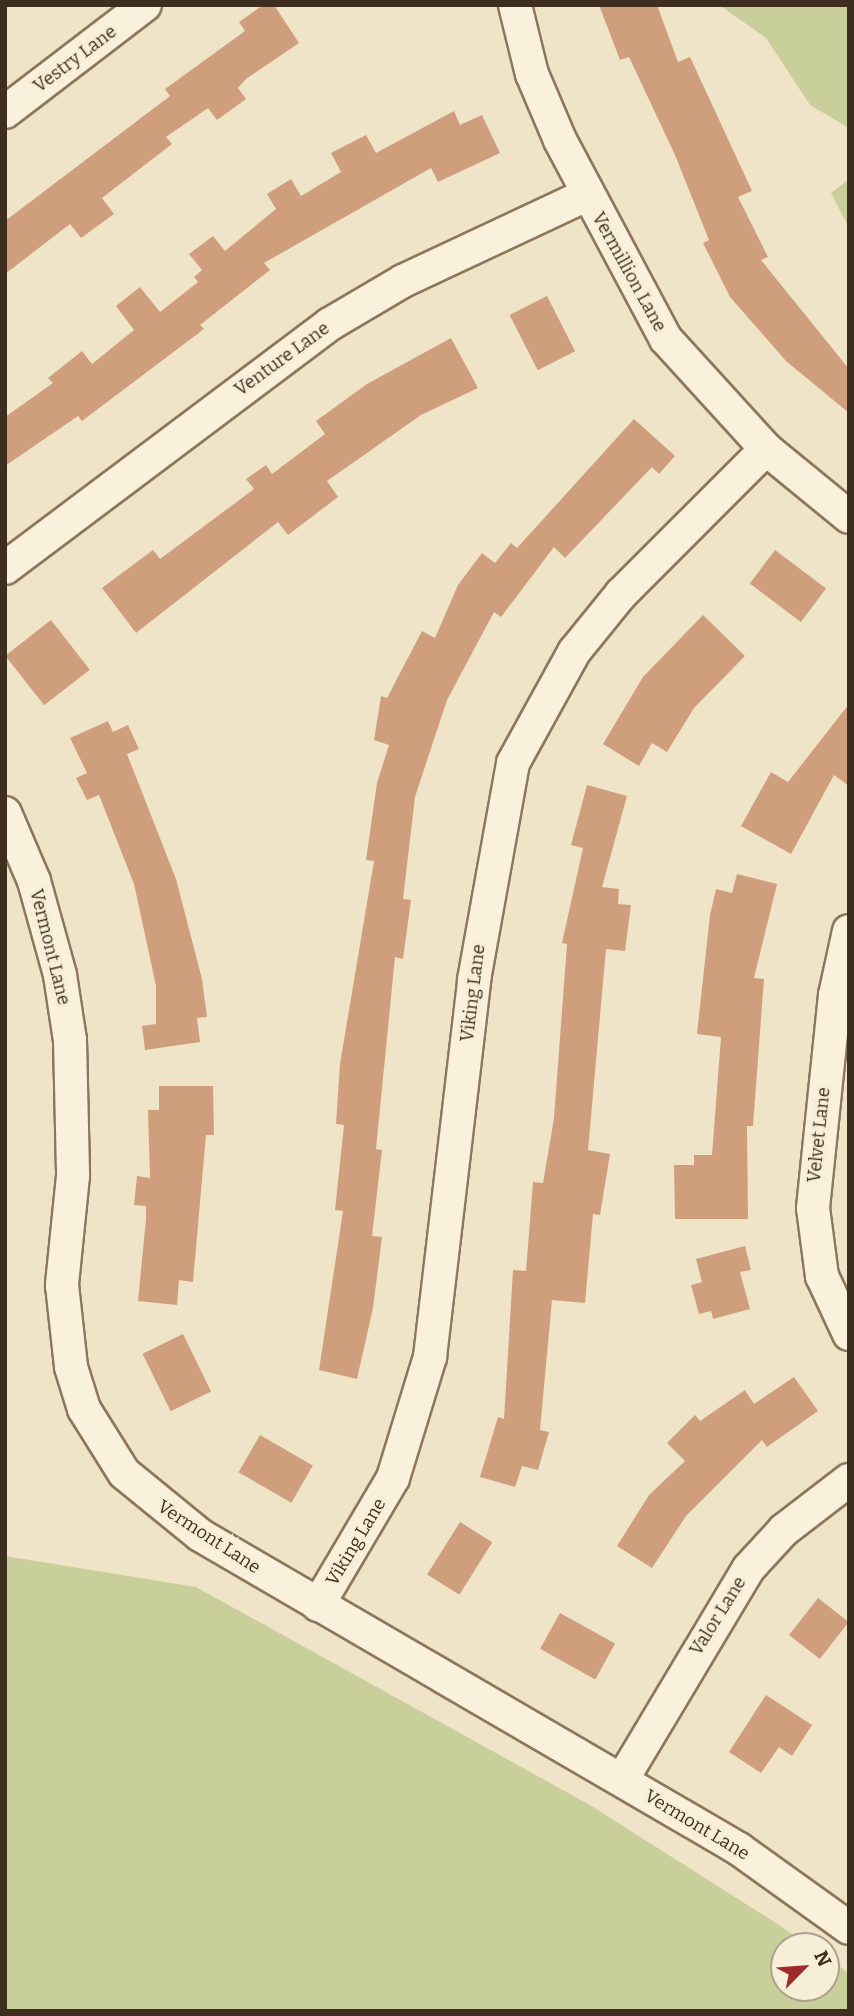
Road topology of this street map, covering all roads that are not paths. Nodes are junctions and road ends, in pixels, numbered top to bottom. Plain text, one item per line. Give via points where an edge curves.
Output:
1 (145, 5) edge
2 (515, 5) edge
3 (5, 112) edge
4 (587, 195) junction
5 (766, 449) junction
6 (849, 517) edge
7 (5, 568) edge
8 (5, 813) edge
9 (849, 931) edge
10 (849, 1334) edge
11 (849, 1480) edge
12 (318, 1605) junction
13 (622, 1780) junction
14 (849, 1928) edge

1 - 3 street, Vestry Lane
2 - 4 street, Vermillion Lane via 532,74
4 - 5 street, Vermillion Lane via 666,339
4 - 7 street, Venture Lane via 403,281 330,324
5 - 6 street, Vermillion Lane
5 - 12 street, Viking Lane via 621,594 575,652 513,763 479,942 430,1357 393,1478
8 - 12 street, Vermont Lane via 61,975 70,1040 73,1176 62,1285 71,1367 84,1409 124,1474 159,1506
9 - 10 street, Velvet Lane via 835,995 813,1208 822,1276
11 - 13 street, Valor Lane via 784,1530 749,1568
12 - 13 street, Vermont Lane
13 - 14 street, Vermont Lane via 739,1849

